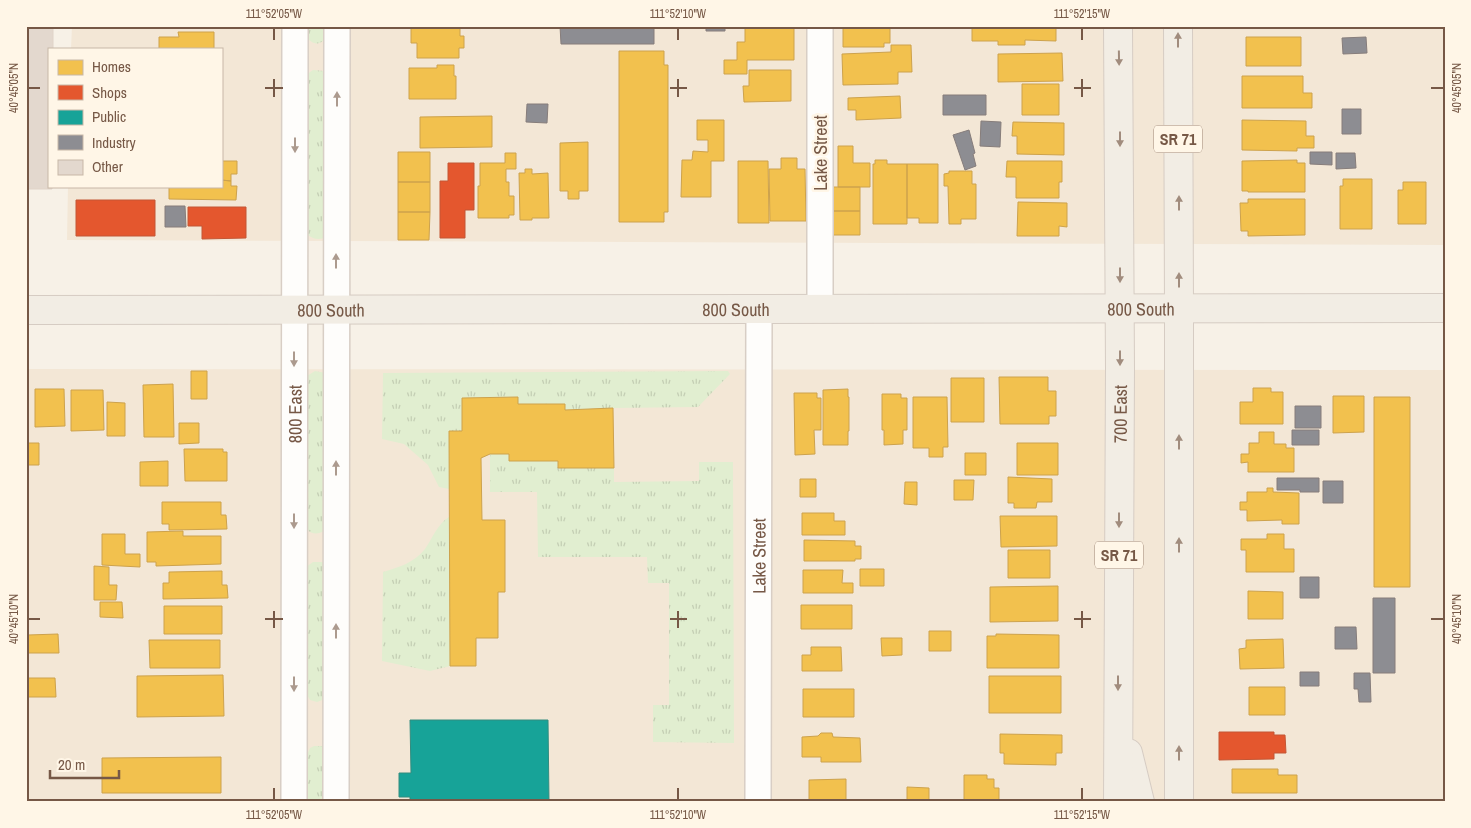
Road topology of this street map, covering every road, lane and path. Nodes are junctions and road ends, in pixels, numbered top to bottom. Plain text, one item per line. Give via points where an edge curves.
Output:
1 (295, 26) edge
2 (337, 26) edge
3 (820, 26) edge
4 (1118, 26) edge
5 (1178, 26) edge
6 (295, 58) junction
7 (337, 59) junction
8 (1445, 308) edge
9 (1120, 309) junction
10 (1179, 309) junction
11 (26, 310) edge
12 (295, 310) junction
13 (336, 310) junction
14 (759, 310) junction
15 (820, 310) junction
16 (294, 557) junction
17 (336, 558) junction
18 (1118, 713) junction
19 (294, 730) junction
20 (336, 730) junction
21 (294, 802) edge
22 (336, 802) edge
23 (758, 802) edge
24 (1118, 802) edge
25 (1140, 802) edge
26 (1179, 802) edge

1 - 6 street, 800 East
2 - 7 street
3 - 15 street, Lake Street
4 -> 9 main road, 700 East / SR 71
10 -> 5 main road, SR 71
6 - 7 street
6 -> 12 street, 800 East
13 -> 7 street
8 - 10 main road, 800 South
9 - 10 main road, 800 South
9 - 15 main road, 800 South
9 -> 18 main road, 700 East / SR 71
26 -> 10 main road, SR 71
11 - 12 main road, 800 South
12 - 13 main road, 800 South
12 -> 16 street, 800 East
13 - 14 main road, 800 South
17 -> 13 street
14 - 15 main road, 800 South
14 - 23 street, Lake Street
16 - 17 street
16 -> 19 street, 800 East
20 -> 17 street
18 - 24 main road, 700 East / SR 71
18 - 25 main road
19 - 20 street
19 - 21 street, 800 East
20 - 22 street

